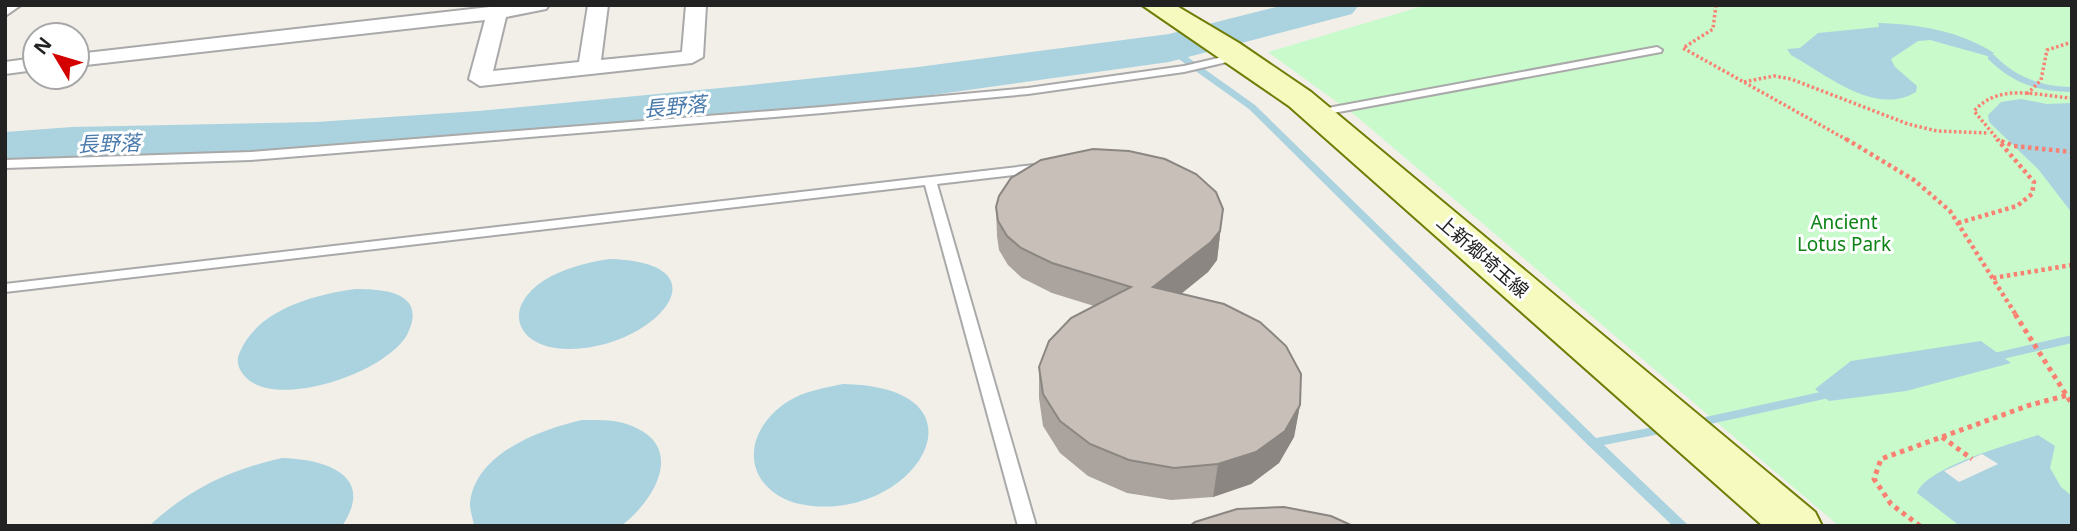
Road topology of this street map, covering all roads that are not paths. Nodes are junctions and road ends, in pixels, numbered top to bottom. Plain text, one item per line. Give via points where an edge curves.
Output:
1 (11, 5) edge
2 (539, 5) edge
3 (598, 5) edge
4 (696, 5) edge
5 (1155, 5) edge
6 (5, 10) edge
7 (497, 13) junction
8 (1657, 50) dead end
9 (1227, 56) junction
10 (91, 58) edge
11 (589, 67) junction
12 (1317, 114) junction
13 (5, 164) edge
14 (1052, 167) edge
15 (930, 181) junction
16 (5, 288) edge
17 (1027, 526) edge
18 (1797, 526) edge

1 - 6 street
2 - 7 street
3 - 11 street
4 - 11 street via 692,57
5 - 9 main road, 上新郷埼玉線 via 1186,22
7 - 10 street
7 - 11 street via 480,79
8 - 12 lane
9 - 12 main road, 上新郷埼玉線
9 - 13 lane via 1184,69 1028,91 489,139 251,156
12 - 18 main road, 上新郷埼玉線
14 - 15 lane
15 - 16 lane
15 - 17 lane

